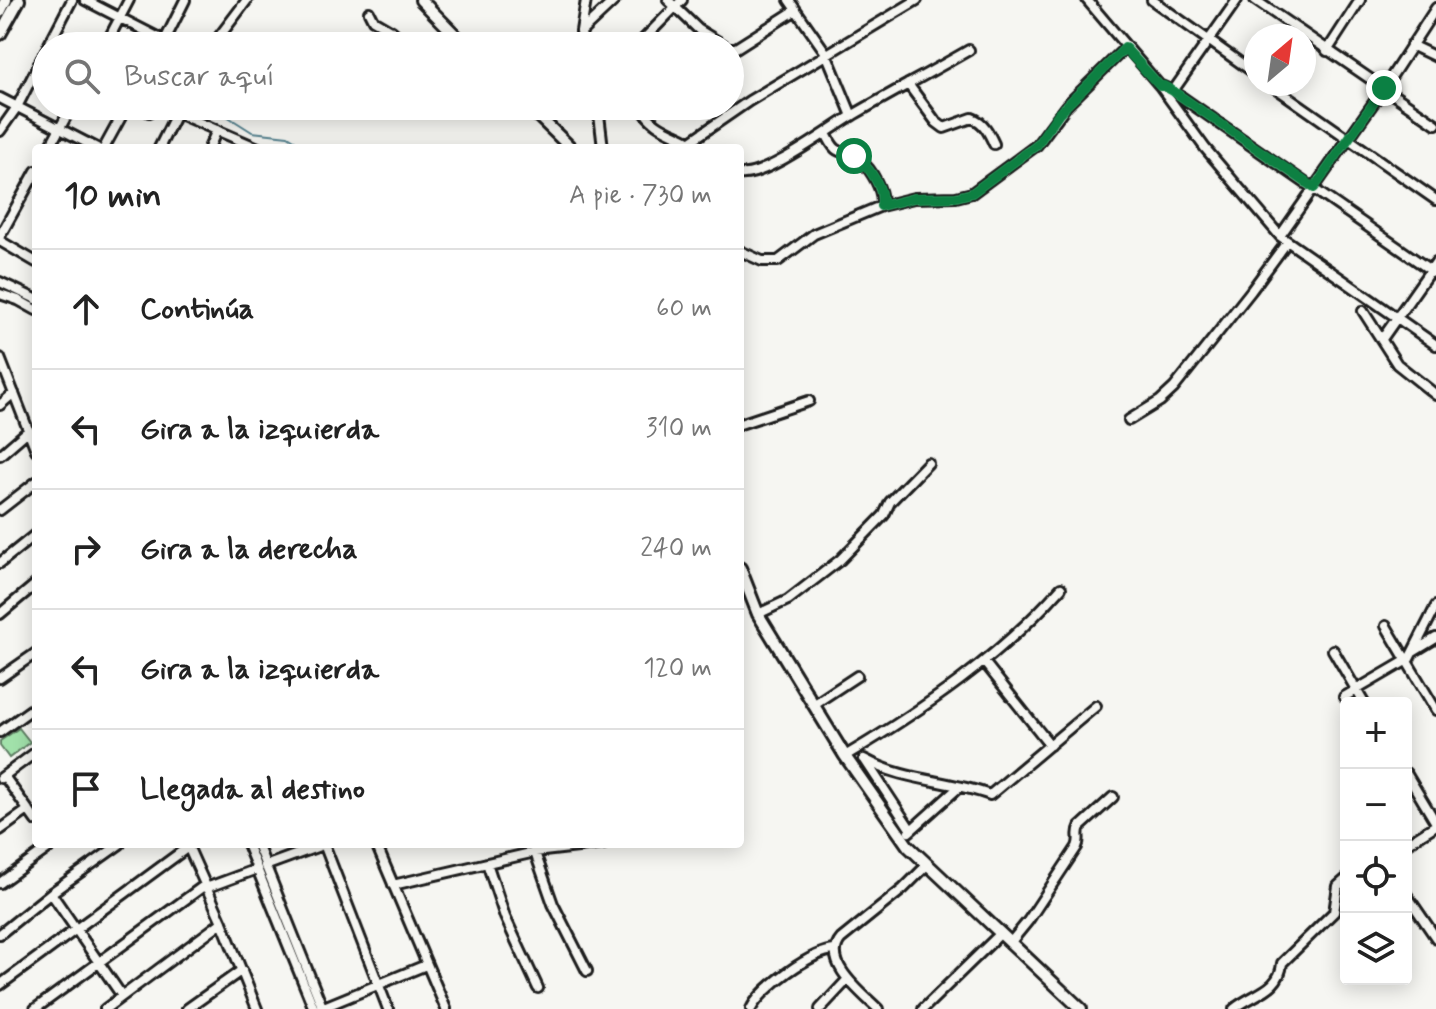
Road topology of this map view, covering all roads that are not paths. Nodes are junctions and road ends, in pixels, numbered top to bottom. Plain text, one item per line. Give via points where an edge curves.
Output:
1 (6, 0) edge
2 (19, 0) edge
3 (72, 0) edge
4 (85, 0) edge
5 (129, 0) edge
6 (185, 0) edge
7 (247, 0) edge
8 (421, 0) edge
9 (586, 0) edge
10 (615, 0) edge
11 (682, 0) edge
12 (789, 0) edge
13 (917, 0) edge
14 (1087, 0) edge
15 (1153, 0) edge
16 (1237, 0) edge
17 (1255, 0) edge
18 (1358, 1) edge
19 (671, 4) edge
20 (1436, 8) edge
21 (796, 10) junction
22 (0, 12) edge
23 (369, 12) dead end
24 (120, 18) junction
25 (55, 32) edge
26 (112, 32) edge
27 (145, 32) edge
28 (169, 32) edge
29 (223, 32) edge
30 (393, 32) edge
31 (452, 32) edge
32 (581, 32) joint
33 (648, 32) edge
34 (702, 32) edge
35 (0, 34) edge
36 (1208, 41) junction
37 (744, 43) edge
38 (1411, 45) junction
39 (1125, 48) junction
40 (969, 50) dead end
41 (1327, 51) junction
42 (826, 53) junction
43 (1436, 57) edge
44 (1244, 66) edge
45 (32, 78) edge
46 (908, 84) junction
47 (1160, 86) junction
48 (1384, 88) junction
49 (1173, 91) junction
50 (1288, 96) edge
51 (0, 98) edge
52 (744, 106) edge
53 (17, 107) junction
54 (32, 115) edge
55 (852, 116) junction
56 (42, 120) edge
57 (65, 120) edge
58 (119, 120) edge
59 (173, 120) edge
60 (195, 120) edge
61 (542, 120) edge
62 (600, 120) edge
63 (652, 120) edge
64 (723, 120) edge
65 (1436, 124) edge
66 (60, 129) junction
67 (217, 130) junction
68 (0, 131) edge
69 (826, 133) junction
70 (1349, 138) junction
71 (691, 141) junction
72 (51, 144) edge
73 (89, 144) edge
74 (106, 144) edge
75 (161, 144) edge
76 (211, 144) edge
77 (249, 144) edge
78 (567, 144) edge
79 (603, 144) edge
80 (695, 144) edge
81 (994, 144) dead end
82 (744, 174) edge
83 (32, 178) edge
84 (1314, 188) junction
85 (1436, 200) edge
86 (881, 206) junction
87 (0, 238) edge
88 (1283, 239) junction
89 (744, 253) edge
90 (32, 259) edge
91 (1436, 262) edge
92 (1433, 272) edge
93 (0, 282) edge
94 (0, 294) edge
95 (32, 297) edge
96 (32, 308) edge
97 (1363, 311) dead end
98 (1398, 317) junction
99 (1382, 339) junction
100 (1436, 345) edge
101 (0, 358) edge
102 (14, 393) junction
103 (1436, 395) edge
104 (809, 401) dead end
105 (0, 405) edge
106 (1129, 420) dead end
107 (744, 423) edge
108 (29, 430) junction
109 (32, 439) edge
110 (0, 455) edge
111 (928, 463) dead end
112 (32, 485) edge
113 (0, 510) edge
114 (32, 537) edge
115 (0, 563) edge
116 (744, 578) edge
117 (32, 587) edge
118 (1061, 588) dead end
119 (1436, 606) edge
120 (0, 614) edge
121 (758, 614) junction
122 (1386, 626) dead end
123 (1436, 638) edge
124 (1333, 650) dead end
125 (1413, 652) junction
126 (32, 656) edge
127 (1407, 661) junction
128 (984, 662) junction
129 (857, 676) dead end
130 (0, 678) edge
131 (1356, 690) junction
132 (1344, 697) dead end
133 (1360, 697) edge
134 (813, 705) junction
135 (1096, 706) dead end
136 (32, 709) edge
137 (1436, 710) edge
138 (0, 732) edge
139 (1050, 745) junction
140 (858, 748) junction
141 (32, 755) edge
142 (845, 756) junction
143 (864, 759) junction
144 (2, 777) edge
145 (1412, 783) edge
146 (958, 788) junction
147 (1113, 797) dead end
148 (28, 810) junction
149 (32, 816) edge
150 (1436, 824) edge
151 (0, 830) edge
152 (906, 834) junction
153 (1410, 841) edge
154 (48, 848) edge
155 (114, 848) edge
156 (184, 848) edge
157 (188, 848) edge
158 (249, 848) edge
159 (258, 848) edge
160 (314, 848) edge
161 (327, 848) edge
162 (378, 848) edge
163 (534, 848) edge
164 (487, 863) junction
165 (927, 865) junction
166 (261, 868) junction
167 (0, 883) edge
168 (1340, 884) edge
169 (393, 885) junction
170 (206, 886) junction
171 (51, 893) junction
172 (1412, 903) edge
173 (222, 922) junction
174 (75, 930) junction
175 (1001, 933) junction
176 (0, 934) edge
177 (1436, 938) edge
178 (1010, 943) junction
179 (835, 950) junction
180 (98, 961) junction
181 (426, 965) junction
182 (242, 970) junction
183 (587, 971) dead end
184 (848, 979) junction
185 (0, 985) edge
186 (378, 985) junction
187 (538, 988) dead end
188 (122, 996) junction
189 (35, 1009) edge
190 (105, 1009) edge
191 (187, 1009) edge
192 (257, 1009) edge
193 (319, 1009) edge
194 (388, 1009) edge
195 (446, 1009) edge
196 (751, 1009) edge
197 (820, 1009) edge
198 (878, 1009) edge
199 (923, 1009) edge
200 (1081, 1009) edge
201 (1234, 1009) edge

1 - 22 street
2 - 35 street
3 - 25 street
4 - 24 street
5 - 24 street
6 - 28 street
7 - 29 street
8 - 31 street
9 - 32 street
10 - 32 street
11 - 19 street
12 - 21 street
13 - 42 street
14 - 39 street
15 - 36 street
16 - 36 street
17 - 41 street
18 - 41 street
19 - 33 street
19 - 34 street
20 - 38 street
21 - 37 street
21 - 42 street
23 - 30 street
24 - 26 street
24 - 27 street
36 - 44 street
36 - 49 street
38 - 43 street
38 - 48 street
39 - 47 street
39 - 86 street via 1059,113 1037,145 972,193
40 - 46 street
41 - 48 street
42 - 52 street
42 - 55 street
45 - 53 street
46 - 55 street
46 - 81 street via 944,128 979,120
47 - 49 street
47 - 88 street
48 - 65 street
48 - 70 street
49 - 84 street
50 - 70 street
51 - 53 street
53 - 54 street
53 - 68 street
55 - 69 street
56 - 66 street
57 - 66 street
58 - 74 street
59 - 75 street
60 - 67 street
61 - 78 street
62 - 79 street
63 - 71 street
64 - 71 street
66 - 72 street
66 - 73 street
67 - 76 street
67 - 77 street
69 - 82 street via 789,156
69 - 86 street via 831,146 868,169 881,191
70 - 84 street
70 - 85 street
71 - 80 street
83 - 87 street
84 - 88 street
84 - 92 street
86 - 89 street via 814,234 778,261
87 - 90 street
88 - 98 street
88 - 106 street via 1180,380 1160,401
91 - 92 street
92 - 98 street
93 - 95 street
94 - 96 street
97 - 99 street
98 - 99 street
98 - 100 street
99 - 103 street via 1397,364
101 - 102 street
102 - 105 street
102 - 108 street
104 - 107 street
108 - 109 street
108 - 110 street
111 - 121 street via 840,560 788,600
112 - 113 street
114 - 115 street
116 - 121 street
117 - 120 street
118 - 128 street
119 - 125 street
121 - 134 street
122 - 127 street
123 - 125 street
124 - 131 street
125 - 127 street
126 - 130 street
127 - 131 street
127 - 137 street
128 - 139 street
128 - 140 street
129 - 134 street
131 - 132 street
131 - 133 street
134 - 142 street
135 - 139 street
136 - 138 street
139 - 146 street via 990,795
140 - 142 street
140 - 143 street
141 - 144 street
142 - 152 street
143 - 146 street via 910,778
143 - 152 street
144 - 148 street
145 - 150 street
146 - 152 street
147 - 178 street via 1077,831 1077,847
148 - 149 street
148 - 151 street
150 - 153 street
152 - 165 street
154 - 167 street
155 - 171 street
156 - 174 street
157 - 170 street
158 - 166 street
159 - 166 street
160 - 166 street
161 - 186 street
162 - 169 street
163 - 164 street
163 - 183 street via 553,904
164 - 169 street
164 - 187 street
165 - 175 street
165 - 179 street
166 - 170 street
166 - 193 street
168 - 201 street via 1334,912 1282,963 1274,985
169 - 181 street
170 - 173 street
170 - 180 street
171 - 174 street
171 - 176 street
172 - 177 street
173 - 182 street
173 - 188 street
174 - 180 street
174 - 185 street
175 - 178 street
175 - 199 street
178 - 200 street
179 - 184 street
179 - 196 street via 773,982
180 - 188 street
180 - 189 street
181 - 186 street
181 - 195 street
182 - 191 street
182 - 192 street
184 - 197 street
184 - 198 street
186 - 193 street
186 - 194 street
188 - 190 street

